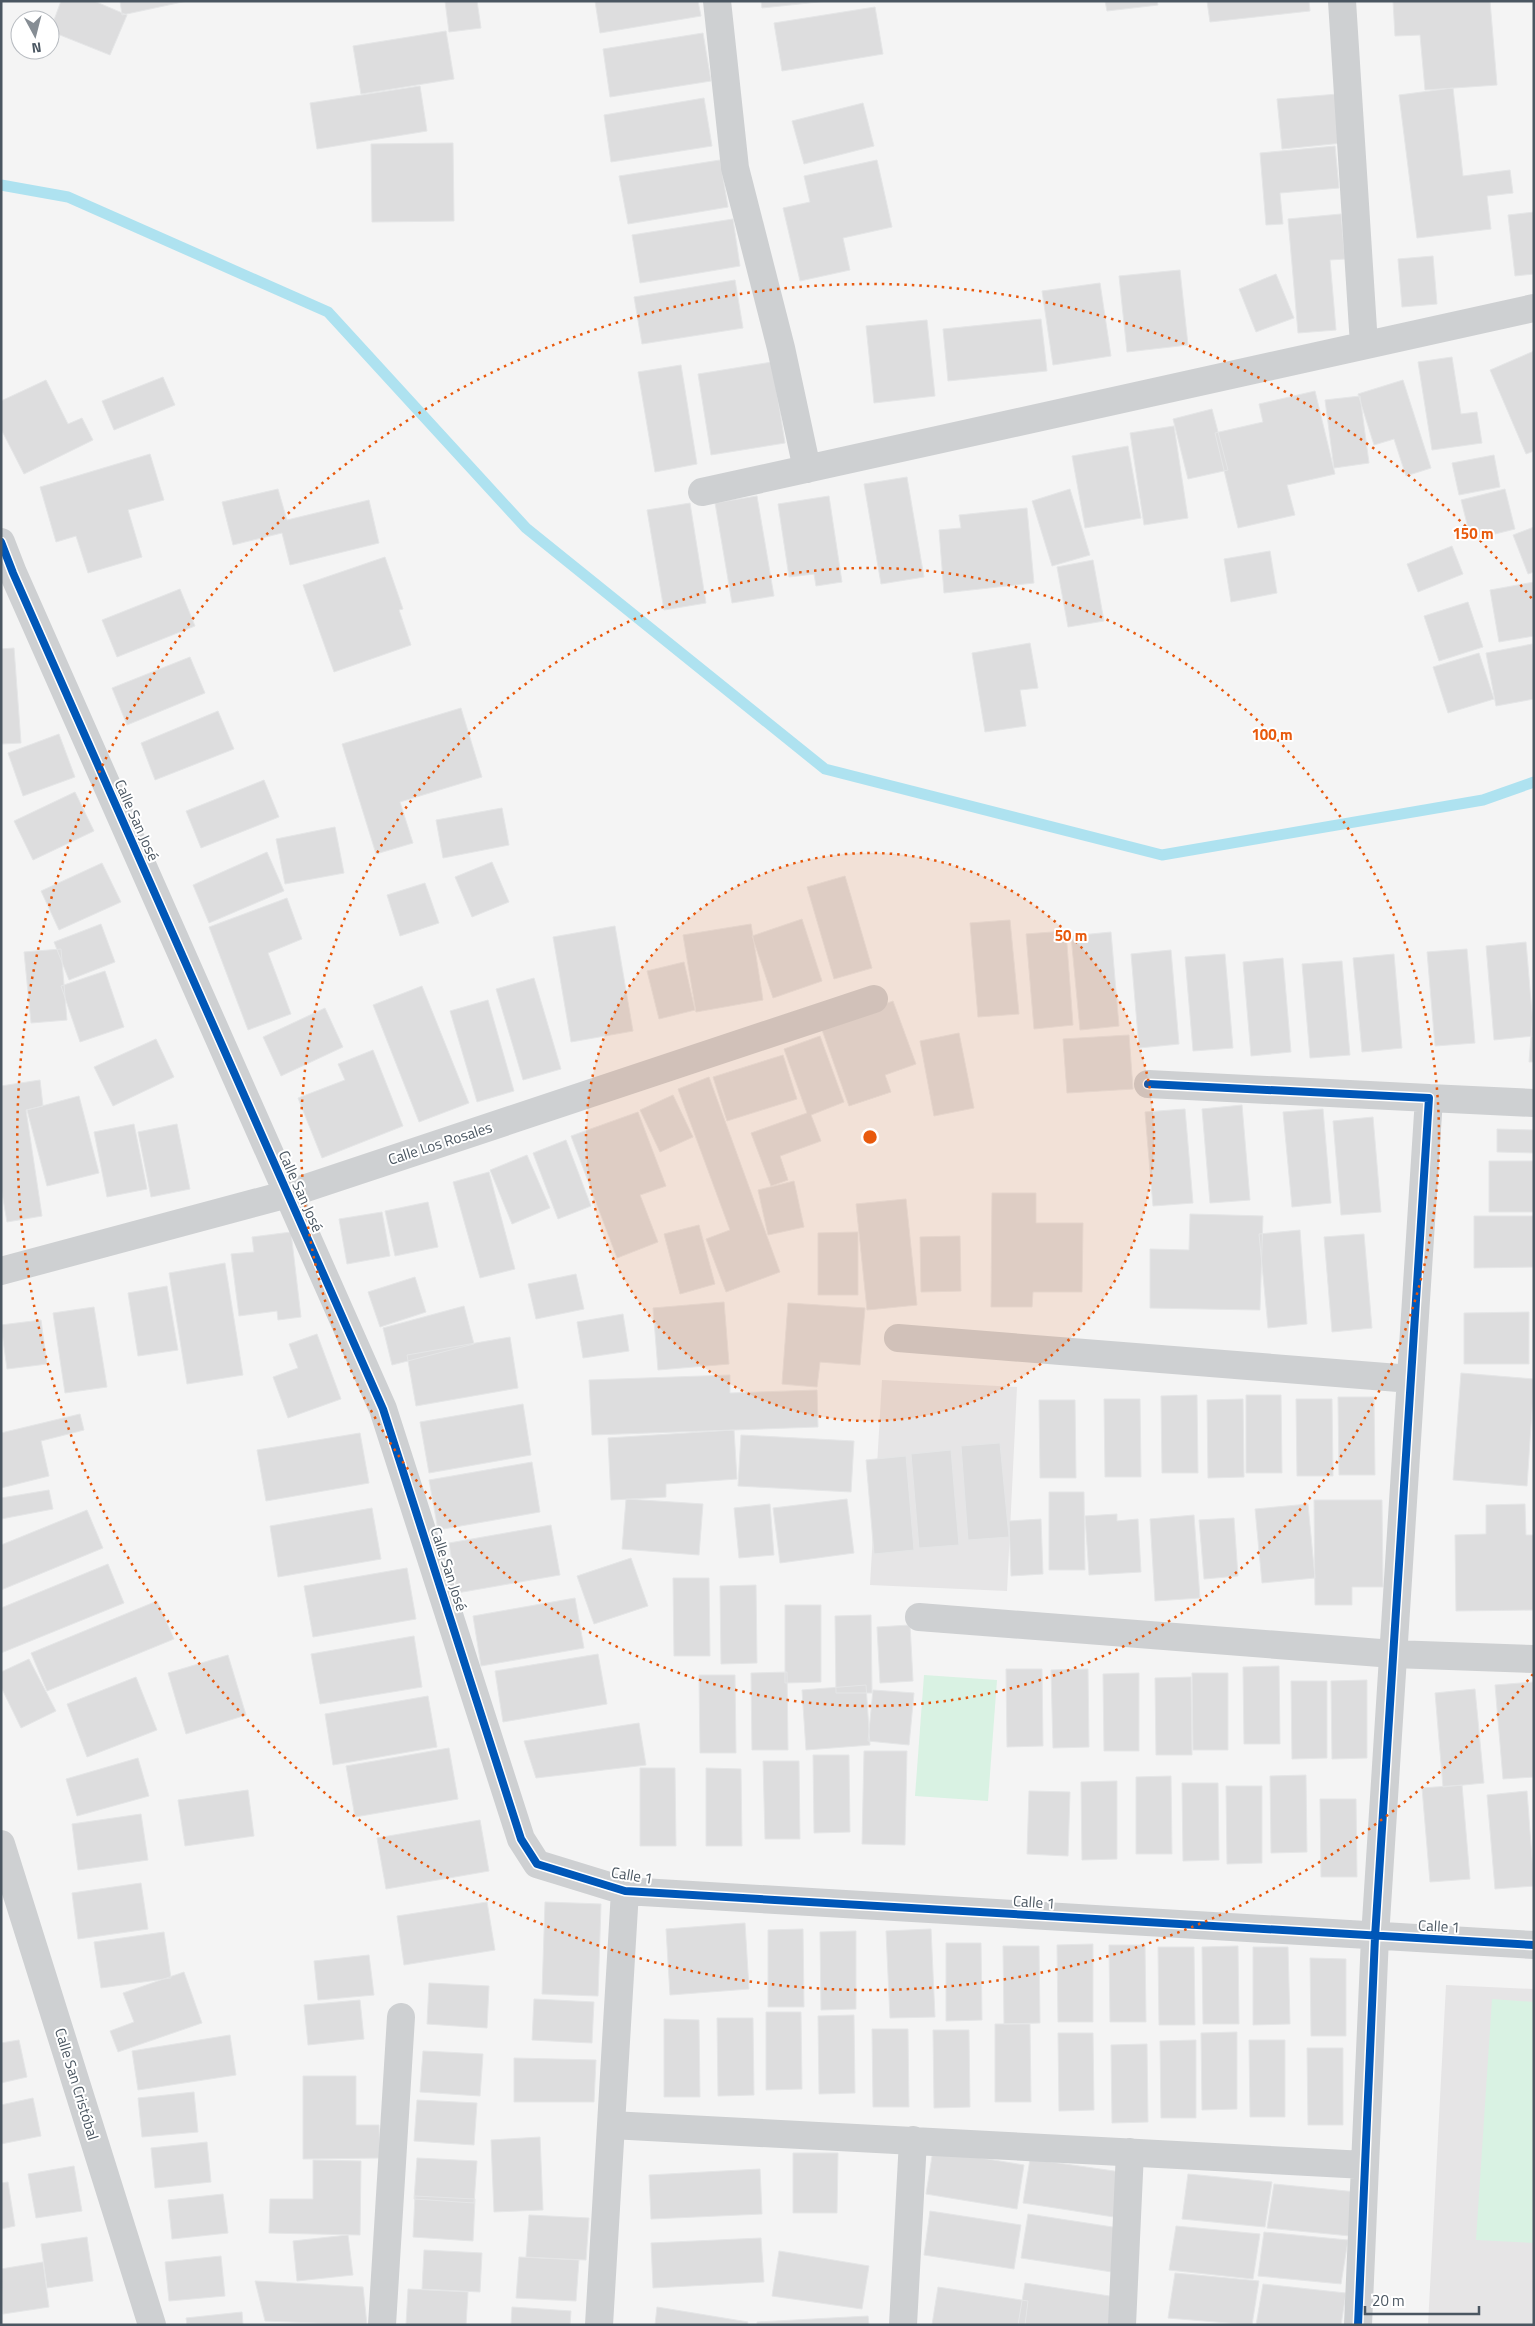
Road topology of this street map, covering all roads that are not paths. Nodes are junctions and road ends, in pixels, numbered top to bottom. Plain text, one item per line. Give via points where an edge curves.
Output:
1 (717, 1) edge
2 (1342, 1) edge
3 (1534, 308) edge
4 (1364, 345) junction
5 (807, 469) junction
6 (702, 492) dead end
7 (1, 542) edge
8 (7, 575) edge
9 (874, 999) dead end
10 (1148, 1084) dead end
11 (1429, 1098) junction
12 (1534, 1103) edge
13 (288, 1194) junction
14 (1, 1271) edge
15 (898, 1338) dead end
16 (1411, 1379) junction
17 (919, 1617) dead end
18 (1393, 1654) junction
19 (1534, 1659) edge
20 (1, 1844) edge
21 (537, 1864) joint
22 (624, 1890) junction
23 (1375, 1936) junction
24 (1534, 1945) edge
25 (401, 2017) dead end
26 (611, 2125) junction
27 (913, 2140) junction
28 (1130, 2152) junction
29 (1365, 2165) junction
30 (152, 2325) edge
31 (382, 2325) edge
32 (599, 2325) edge
33 (903, 2325) edge
34 (1122, 2325) edge
35 (1358, 2325) edge

1 - 5 street via 734,168
2 - 4 street
3 - 4 street
4 - 5 street
5 - 6 street
7 - 8 street, Calle San José
8 - 13 street, Calle San José
9 - 13 street, Calle Los Rosales
10 - 11 street
11 - 12 street
11 - 16 street
13 - 14 street, Calle Los Rosales
13 - 21 street, Calle San José via 383,1409 521,1839
15 - 16 street
16 - 18 street
17 - 18 street
18 - 19 street
18 - 23 street
20 - 30 street, Calle San Cristóbal
21 - 22 street, Calle 1
22 - 23 street, Calle 1
22 - 26 street, Calle 1
23 - 24 street, Calle 1
23 - 29 street
25 - 31 street
26 - 27 street
26 - 32 street, Calle 1
27 - 28 street
27 - 33 street
28 - 29 street
28 - 34 street
29 - 35 street

